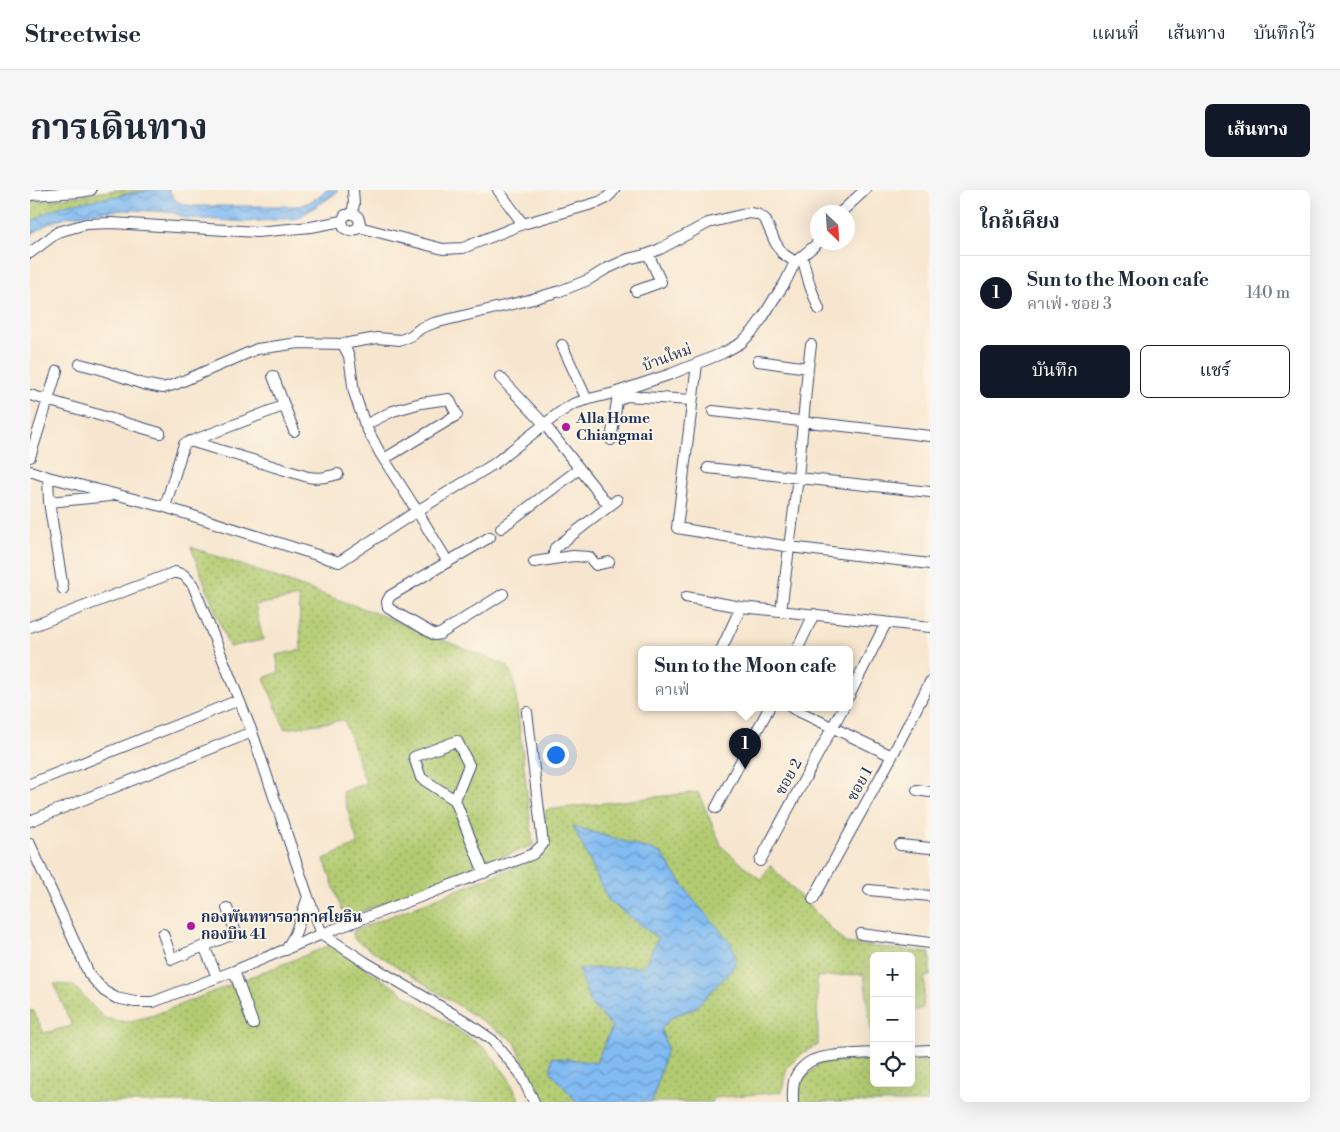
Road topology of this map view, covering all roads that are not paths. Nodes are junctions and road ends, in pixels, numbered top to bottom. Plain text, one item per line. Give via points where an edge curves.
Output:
1 (91, 190) edge
2 (353, 190) edge
3 (498, 190) edge
4 (614, 190) edge
5 (865, 190) edge
6 (30, 195) edge
7 (849, 205) edge
8 (352, 214) junction
9 (342, 221) junction
10 (523, 224) junction
11 (359, 227) junction
12 (810, 249) edge
13 (30, 253) edge
14 (648, 254) junction
15 (798, 259) junction
16 (636, 291) dead end
17 (819, 310) dead end
18 (343, 344) junction
19 (562, 345) dead end
20 (811, 345) dead end
21 (758, 361) dead end
22 (80, 364) dead end
23 (697, 364) junction
24 (808, 368) junction
25 (57, 371) dead end
26 (273, 376) dead end
27 (500, 378) dead end
28 (30, 395) edge
29 (48, 400) junction
30 (587, 400) junction
31 (692, 400) junction
32 (284, 406) junction
33 (713, 411) dead end
34 (802, 421) junction
35 (365, 425) junction
36 (546, 425) junction
37 (294, 430) dead end
38 (160, 433) dead end
39 (930, 436) edge
40 (611, 440) dead end
41 (190, 441) junction
42 (30, 456) edge
43 (384, 460) junction
44 (708, 468) dead end
45 (579, 469) junction
46 (30, 471) edge
47 (338, 474) dead end
48 (48, 477) junction
49 (798, 477) junction
50 (930, 492) edge
51 (118, 495) junction
52 (49, 502) junction
53 (165, 507) junction
54 (417, 511) junction
55 (501, 528) dead end
56 (490, 537) dead end
57 (790, 547) junction
58 (553, 559) junction
59 (448, 562) junction
60 (534, 562) dead end
61 (610, 562) dead end
62 (930, 564) edge
63 (63, 589) dead end
64 (503, 594) dead end
65 (686, 597) dead end
66 (741, 607) junction
67 (781, 611) junction
68 (814, 614) junction
69 (886, 623) junction
70 (30, 627) edge
71 (930, 627) edge
72 (723, 646) edge
73 (799, 646) edge
74 (930, 682) edge
75 (853, 688) edge
76 (239, 700) junction
77 (767, 711) edge
78 (798, 711) edge
79 (842, 711) edge
80 (527, 712) dead end
81 (833, 728) junction
82 (252, 732) junction
83 (892, 756) junction
84 (30, 784) edge
85 (917, 790) dead end
86 (930, 792) edge
87 (455, 800) junction
88 (716, 808) dead end
89 (30, 821) edge
90 (30, 844) edge
91 (900, 845) dead end
92 (930, 848) edge
93 (760, 861) dead end
94 (484, 873) junction
95 (869, 890) dead end
96 (930, 896) edge
97 (308, 897) junction
98 (813, 899) dead end
99 (227, 908) dead end
100 (163, 934) dead end
101 (322, 934) junction
102 (861, 934) dead end
103 (930, 943) edge
104 (204, 946) junction
105 (286, 950) junction
106 (234, 972) junction
107 (217, 977) junction
108 (253, 1024) dead end
109 (930, 1050) edge
110 (915, 1051) edge
111 (870, 1053) edge
112 (534, 1102) edge
113 (793, 1102) edge

1 - 6 street
2 - 8 street
3 - 10 street
4 - 10 street via 599,202
5 - 7 street
8 - 9 street via 346,215
8 - 11 street via 358,217
9 - 11 street via 347,230 354,231
9 - 13 street via 257,232 86,224 58,232
10 - 11 street via 463,248 443,249
12 - 15 street, บ้านใหม่
14 - 15 street via 708,223 749,213 765,219 782,253
14 - 16 street via 660,282
14 - 18 street via 606,268 588,280 560,291 434,323 401,340 376,338
15 - 17 street
15 - 23 street, บ้านใหม่ via 754,331 741,343
18 - 22 street via 299,344 257,349 163,388
18 - 35 street via 349,356 354,392
19 - 30 street
20 - 24 street
21 - 24 street
23 - 30 street, บ้านใหม่
23 - 31 street
24 - 34 street
25 - 29 street
26 - 32 street
27 - 36 street
28 - 29 street
29 - 38 street
29 - 42 street
30 - 36 street, บ้านใหม่ via 573,404
31 - 40 street via 626,396 617,401
31 - 57 street via 677,528
32 - 37 street
32 - 41 street
33 - 34 street
34 - 39 street
34 - 49 street
35 - 43 street
35 - 43 street via 421,402 449,398 457,414
36 - 45 street
36 - 54 street, บ้านใหม่ via 494,464
41 - 47 street via 308,477 324,478
41 - 53 street via 184,444
43 - 54 street
44 - 49 street
45 - 55 street
45 - 58 street via 613,503 555,548
46 - 48 street
48 - 51 street
48 - 52 street
49 - 50 street
49 - 57 street
51 - 52 street
51 - 53 street
52 - 63 street
53 - 54 street, บ้านใหม่ via 339,562
54 - 59 street
56 - 59 street
57 - 62 street
57 - 67 street
58 - 60 street
58 - 61 street via 573,556 589,557 596,565
59 - 64 street via 390,596 388,608 435,635
65 - 66 street
66 - 67 street
66 - 72 street
67 - 68 street
68 - 69 street
68 - 73 street
69 - 71 street
69 - 75 street
70 - 76 street via 175,572 184,575 193,585
74 - 83 street, ซอย 1
76 - 82 street
76 - 84 street
77 - 88 street
78 - 81 street
79 - 81 street, ซอย 2
80 - 94 street via 543,844 533,854
81 - 83 street
81 - 93 street, ซอย 2
82 - 89 street
82 - 97 street
83 - 98 street, ซอย 1
85 - 86 street
87 - 87 street via 421,778 414,757 457,741 469,765
87 - 94 street
90 - 107 street via 90,974 104,991 116,998 153,1002
91 - 92 street
94 - 101 street
95 - 96 street
97 - 101 street
97 - 105 street
99 - 104 street via 236,933
100 - 104 street via 172,958
101 - 105 street
101 - 112 street via 492,1040 520,1073
102 - 103 street
104 - 107 street
105 - 106 street
106 - 107 street
106 - 108 street
109 - 110 street
111 - 113 street via 810,1061 796,1076

